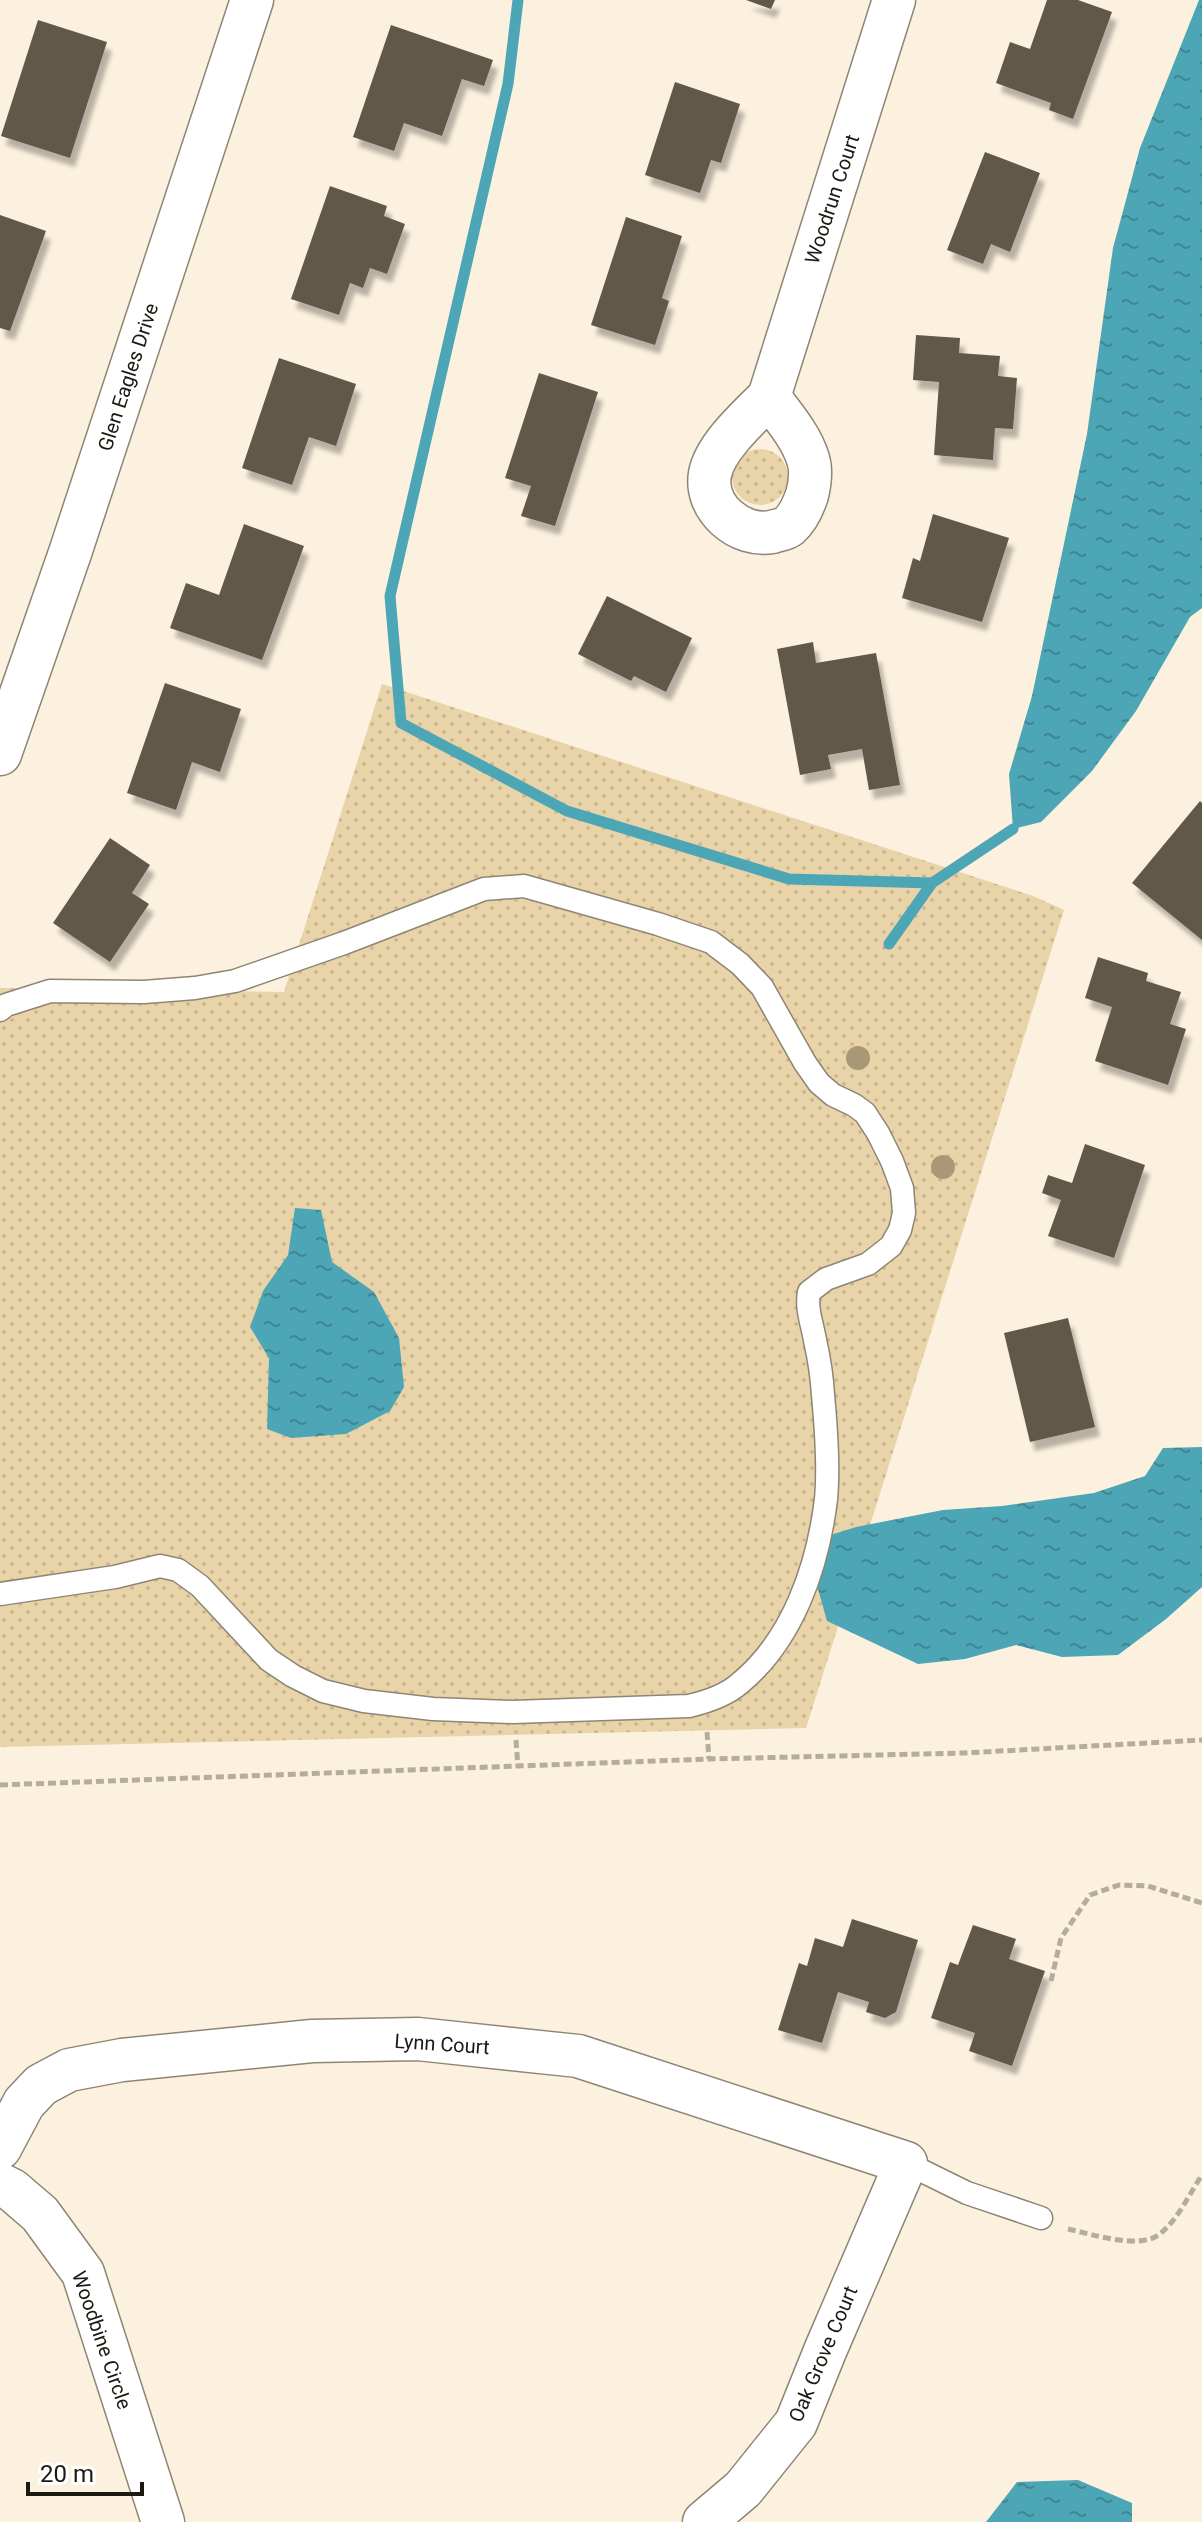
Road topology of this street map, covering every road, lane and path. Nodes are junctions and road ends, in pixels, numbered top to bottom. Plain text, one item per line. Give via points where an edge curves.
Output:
1 (252, 0) edge
2 (894, 0) edge
3 (769, 397) dead end
4 (0, 754) edge
5 (0, 1010) edge
6 (0, 1594) edge
7 (1202, 1740) edge
8 (0, 1785) edge
9 (1202, 1903) edge
10 (1051, 1981) dead end
11 (0, 2148) edge
12 (906, 2163) junction
13 (1202, 2175) edge
14 (0, 2184) edge
15 (1041, 2218) joint
16 (163, 2522) edge
17 (704, 2522) edge

1 - 4 street, Glen Eagles Drive
2 - 3 street, Woodrun Court
5 - 6 lane via 50,991 144,992 235,981 484,889 524,886 711,942 740,964 762,987 819,1083 865,1113 902,1188 904,1213 891,1246 868,1264 826,1279 809,1292 806,1305 823,1394 827,1467 816,1552 784,1631 739,1685 714,1698 689,1706 527,1713 364,1701 323,1691 269,1660 200,1586 178,1570 160,1566
7 - 8 path via 964,1753
9 - 10 path via 1148,1886 1119,1885 1090,1895 1061,1938
11 - 12 street, Lynn Court via 24,2103 41,2085 69,2070 312,2041 418,2039 578,2056
12 - 15 lane via 967,2193
12 - 17 street, Oak Grove Court via 796,2423 743,2489
13 - 15 path via 1160,2235 1145,2240 1122,2241
14 - 16 street, Woodbine Circle via 40,2214 83,2273

